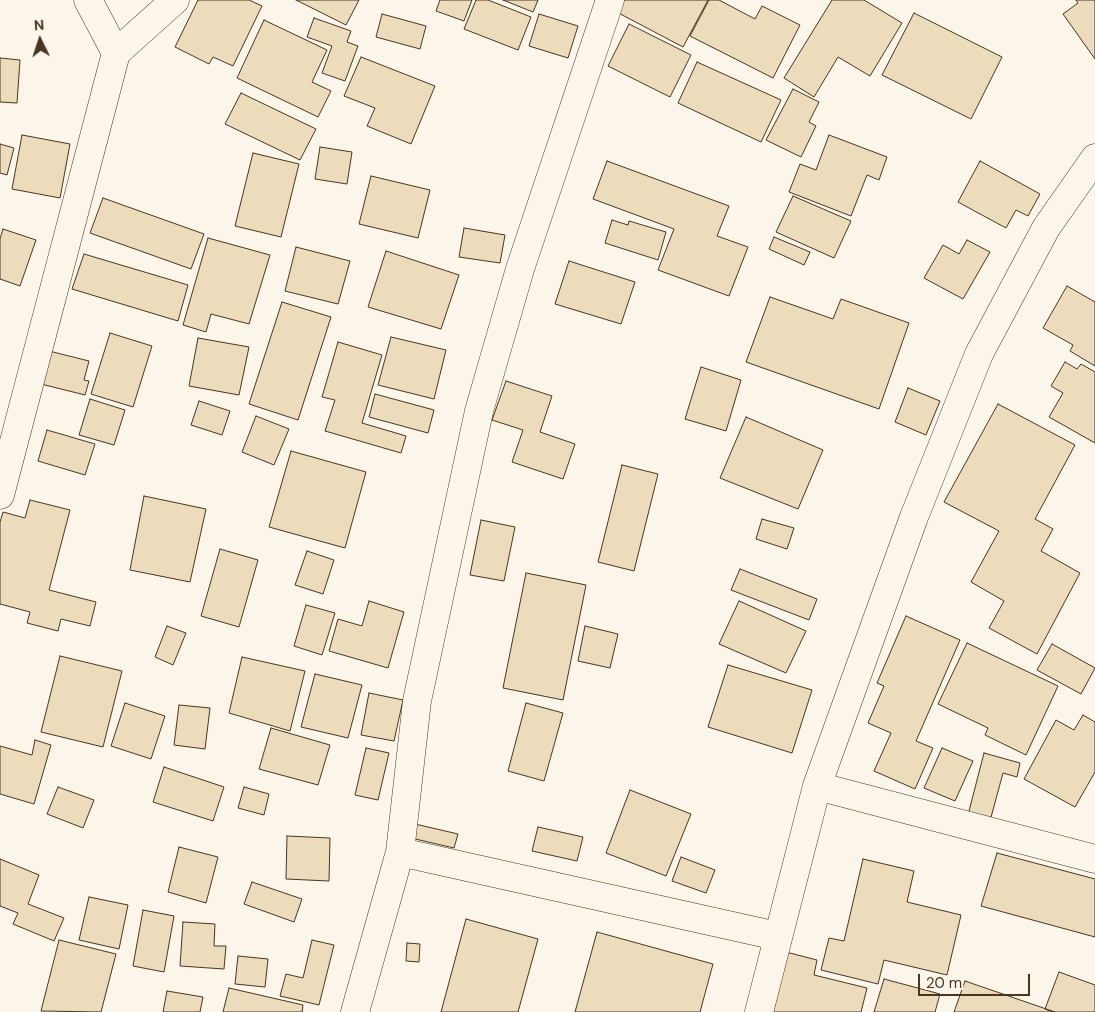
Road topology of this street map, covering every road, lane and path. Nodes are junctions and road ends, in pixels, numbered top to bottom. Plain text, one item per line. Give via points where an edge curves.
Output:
1 (88, 0) edge
2 (175, 0) edge
3 (610, 0) edge
4 (116, 54) junction
5 (1095, 158) edge
6 (0, 495) edge
7 (817, 786) junction
8 (400, 852) junction
9 (1095, 859) edge
10 (777, 936) junction
11 (355, 1012) edge
12 (759, 1012) edge

1 - 4 street
2 - 4 street
3 - 8 street via 520,269 479,411 417,701
4 - 6 street
5 - 7 street via 1046,228 979,354 914,517
7 - 9 street
7 - 10 street
8 - 10 street
8 - 11 street
10 - 12 street

